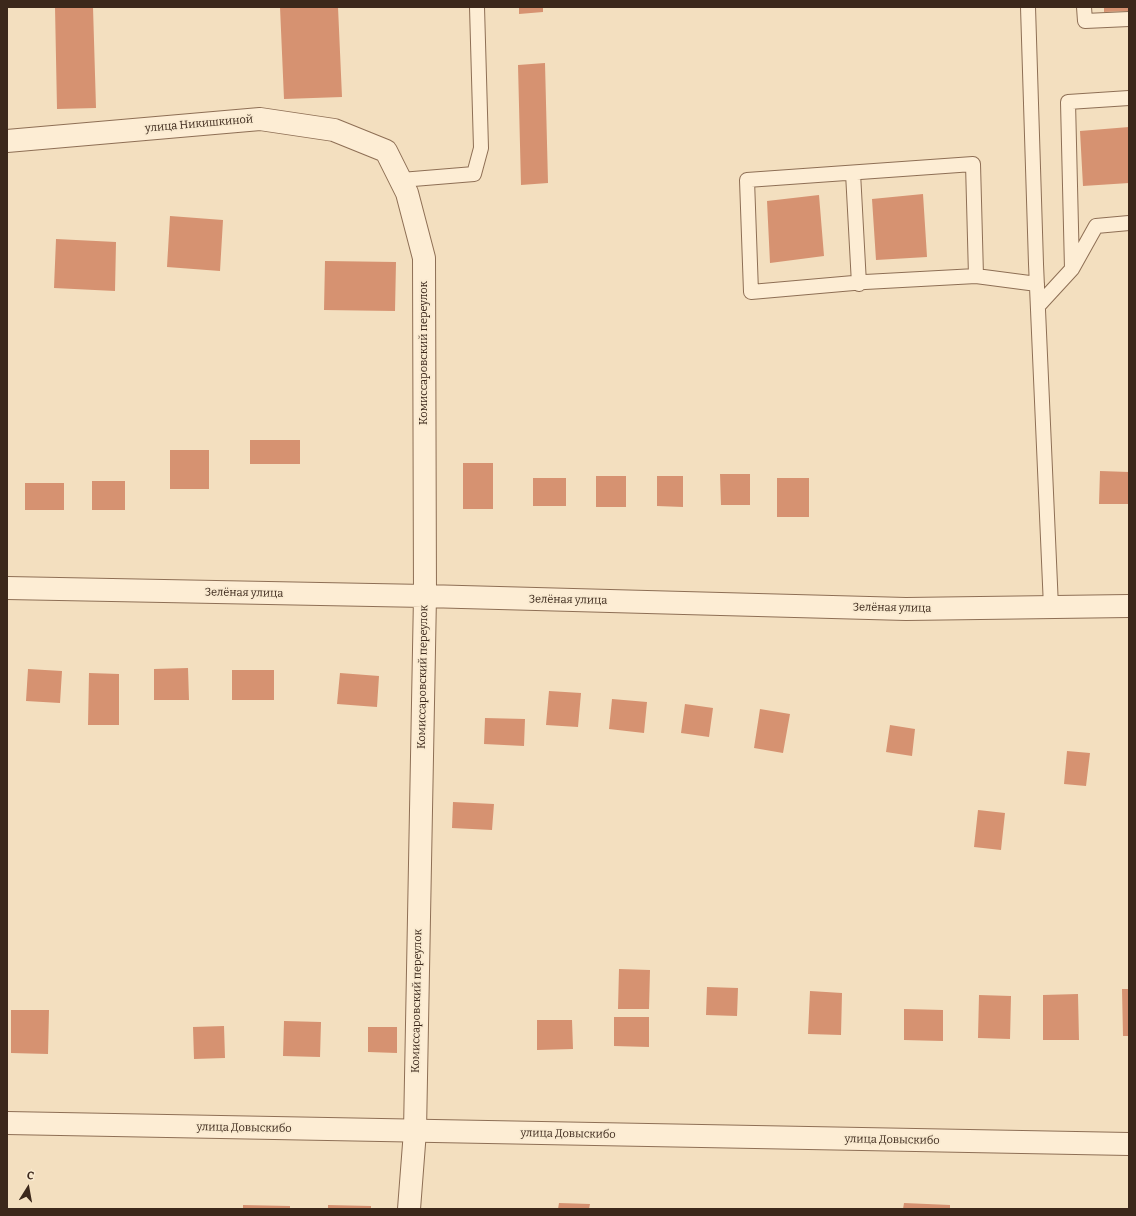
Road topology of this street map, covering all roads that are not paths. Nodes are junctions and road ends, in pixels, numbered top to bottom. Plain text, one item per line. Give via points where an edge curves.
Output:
1 (477, 7) edge
2 (1028, 7) edge
3 (1084, 7) edge
4 (1129, 19) edge
5 (1129, 98) edge
6 (7, 141) edge
7 (386, 151) joint
8 (853, 173) junction
9 (401, 180) junction
10 (1129, 223) edge
11 (1072, 269) junction
12 (976, 276) junction
13 (859, 284) junction
14 (1037, 284) junction
15 (1038, 306) junction
16 (7, 588) edge
17 (425, 596) junction
18 (1129, 606) edge
19 (1050, 607) junction
20 (7, 1123) edge
21 (415, 1131) junction
22 (1129, 1144) edge
23 (409, 1209) edge

1 - 9 lane via 481,148 474,174
2 - 14 lane
3 - 4 lane via 1085,21
5 - 11 lane via 1068,102
6 - 7 street, улица Никишкиной via 260,119 334,130
7 - 9 street, Комиссаровский переулок
8 - 12 lane via 974,164
8 - 13 lane
8 - 13 lane via 747,180 751,292
9 - 17 street, Комиссаровский переулок via 407,193 424,258
10 - 11 lane via 1096,226
11 - 15 lane
12 - 13 lane
12 - 14 lane
14 - 15 lane
15 - 19 lane
16 - 17 street, Зелёная улица
17 - 19 street, Зелёная улица via 906,609
17 - 21 street, Комиссаровский переулок
18 - 19 street, Зелёная улица
20 - 21 street, улица Довыскибо
21 - 22 street, улица Довыскибо
21 - 23 street, Комиссаровский переулок

